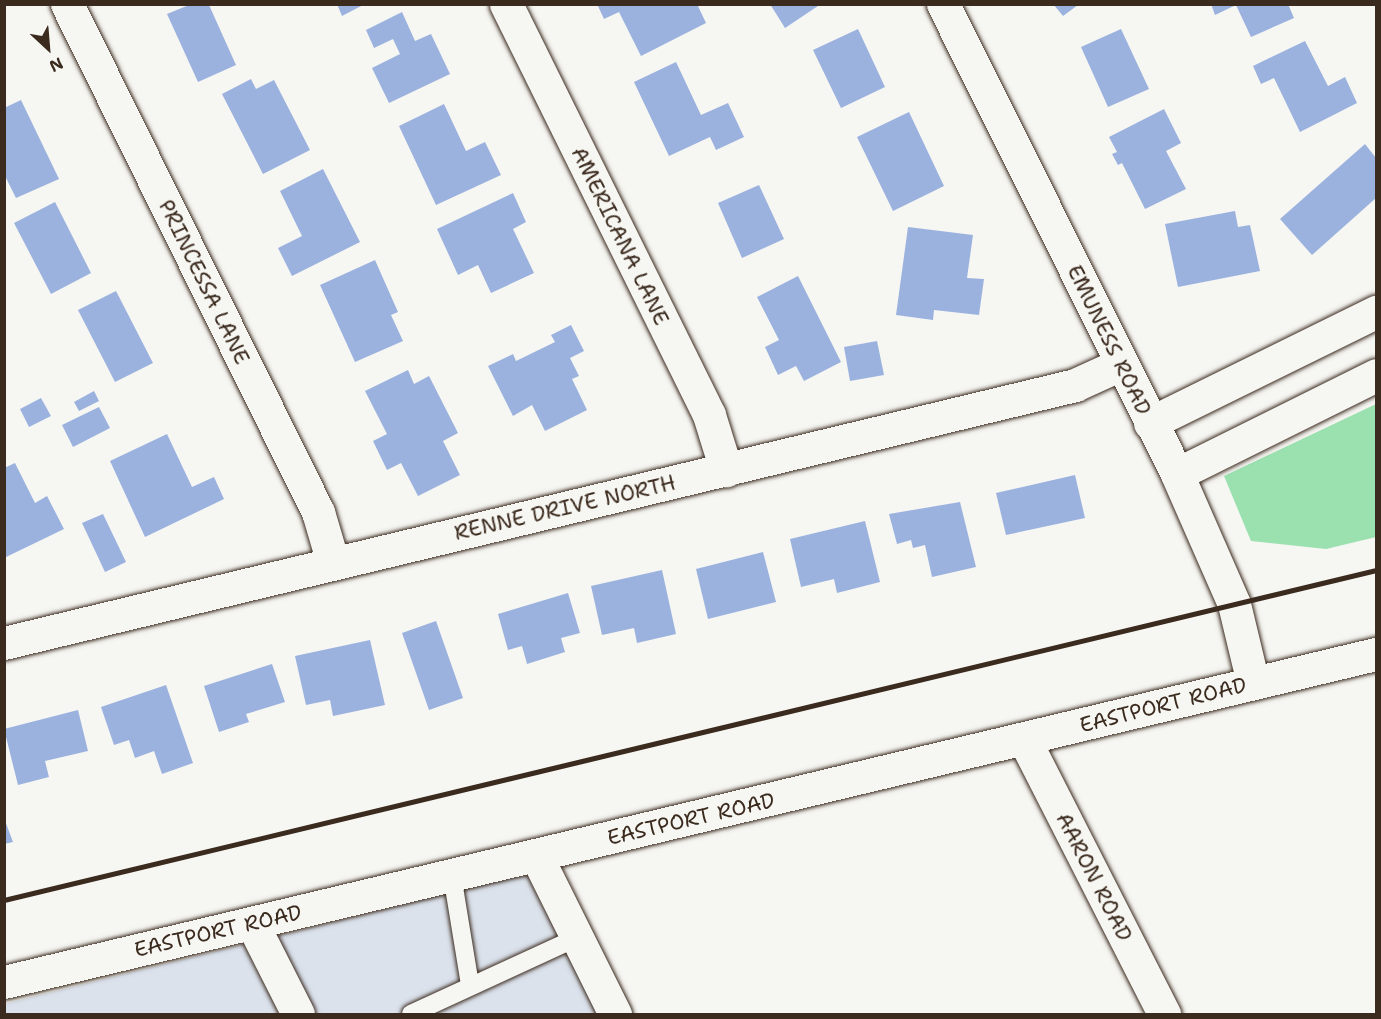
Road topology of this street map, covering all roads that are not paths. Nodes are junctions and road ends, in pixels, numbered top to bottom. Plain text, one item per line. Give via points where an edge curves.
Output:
1 (67, 4) edge
2 (506, 4) edge
3 (943, 4) edge
4 (1377, 312) edge
5 (1121, 364) junction
6 (1377, 375) edge
7 (1150, 423) junction
8 (726, 470) junction
9 (1177, 474) junction
10 (333, 563) junction
11 (4, 643) edge
12 (1377, 654) edge
13 (1253, 683) junction
14 (1024, 739) junction
15 (536, 855) junction
16 (452, 875) junction
17 (252, 923) junction
18 (576, 938) junction
19 (4, 982) edge
20 (470, 985) junction
21 (298, 1014) edge
22 (411, 1014) edge
23 (615, 1014) edge
24 (1164, 1014) edge

1 - 10 street, PRINCESSA LANE via 318,512
2 - 8 street, AMERICANA LANE via 709,415
3 - 5 street, EMUNESS ROAD
4 - 7 street
5 - 7 street, EMUNESS ROAD
5 - 8 street, RENNE DRIVE NORTH via 1074,385
6 - 9 street
7 - 9 street, EMUNESS ROAD
8 - 10 street, RENNE DRIVE NORTH
9 - 13 street, EMUNESS ROAD via 1234,604
10 - 11 street, RENNE DRIVE NORTH
12 - 13 street, EASTPORT ROAD
13 - 14 street, EASTPORT ROAD
14 - 15 street, EASTPORT ROAD
14 - 24 street, AARON ROAD
15 - 16 street, EASTPORT ROAD
15 - 18 street
16 - 17 street, EASTPORT ROAD
16 - 20 lane
17 - 19 street, EASTPORT ROAD
17 - 21 street
18 - 20 lane
18 - 23 street
20 - 22 lane

